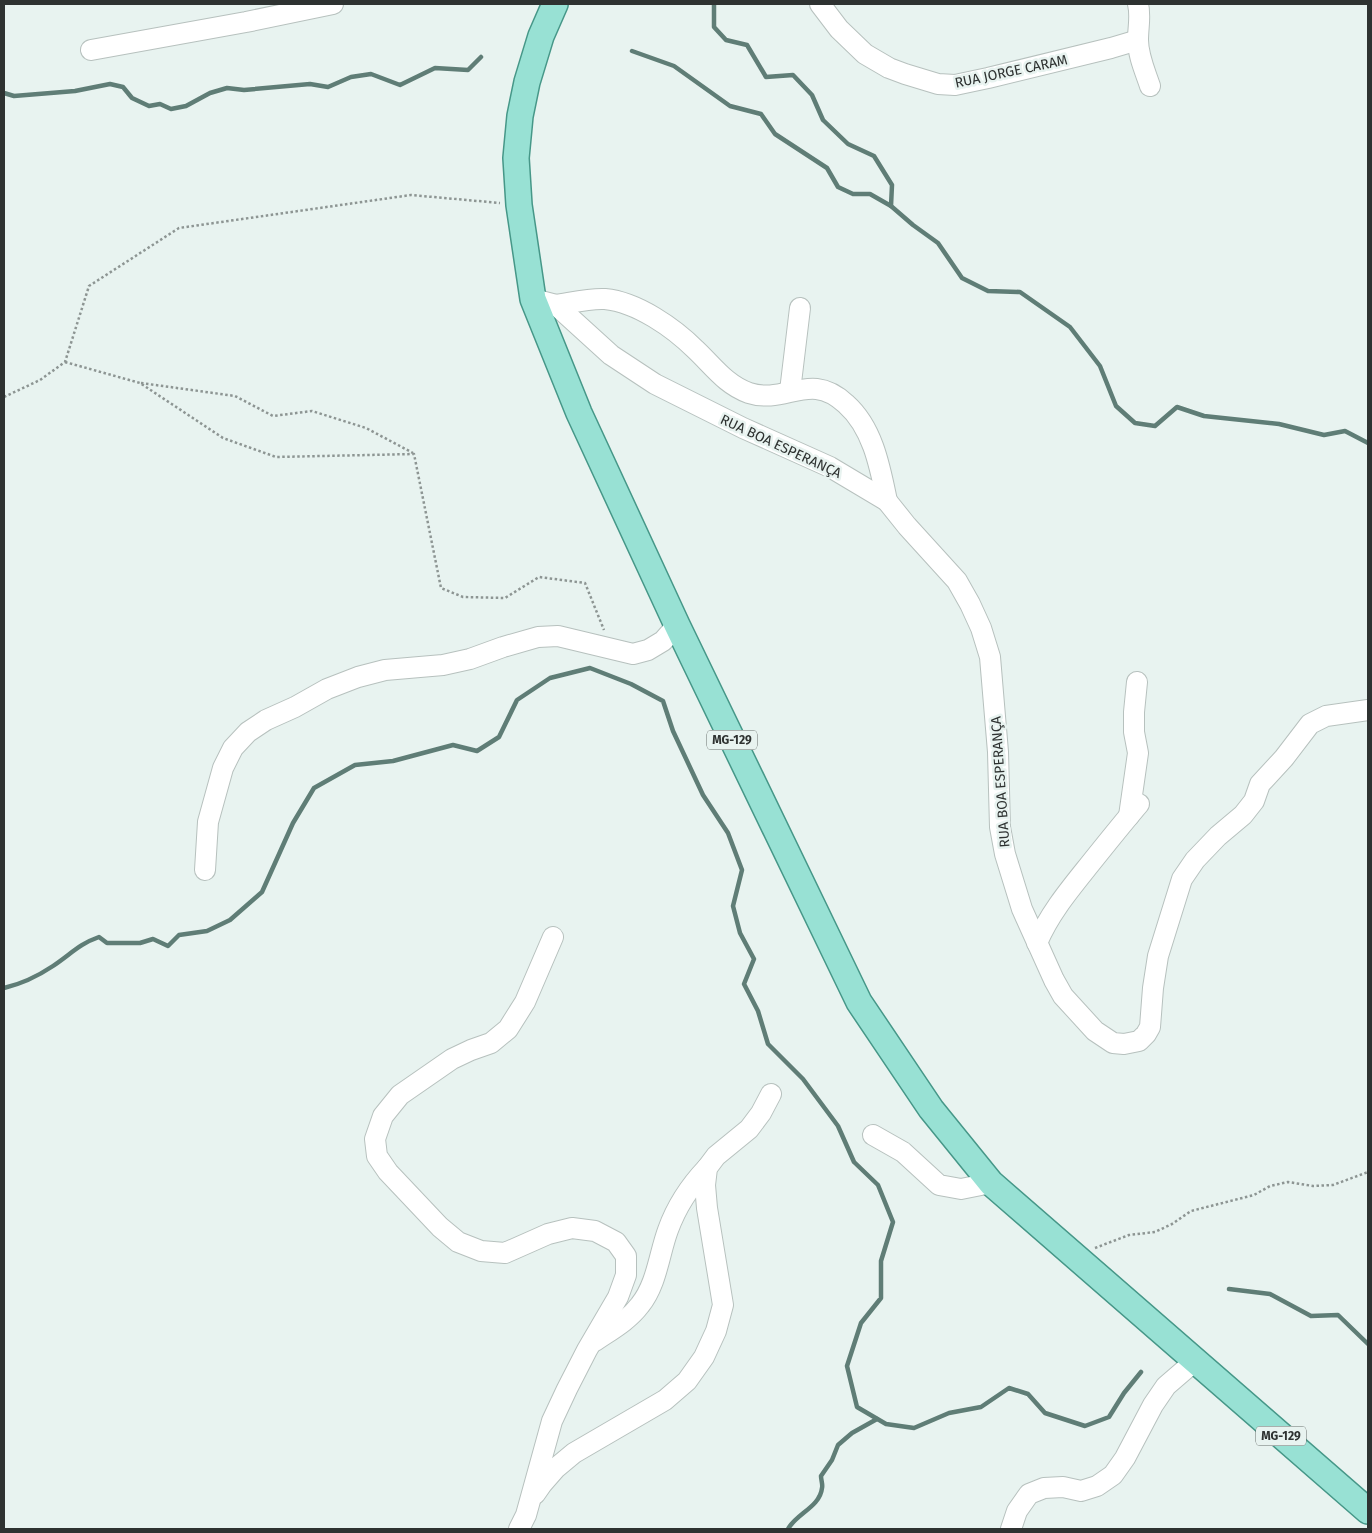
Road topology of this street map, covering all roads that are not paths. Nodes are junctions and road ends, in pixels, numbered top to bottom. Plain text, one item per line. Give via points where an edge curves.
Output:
1 (333, 4) edge
2 (555, 4) edge
3 (820, 4) edge
4 (1138, 4) edge
5 (1138, 40) junction
6 (91, 50) dead end
7 (1150, 86) dead end
8 (544, 302) junction
9 (800, 308) dead end
10 (790, 391) junction
11 (887, 500) junction
12 (677, 625) junction
13 (1137, 682) dead end
14 (1368, 710) edge
15 (205, 870) dead end
16 (553, 937) dead end
17 (1037, 943) junction
18 (771, 1094) dead end
19 (873, 1135) dead end
20 (707, 1168) junction
21 (991, 1183) junction
22 (591, 1343) junction
23 (1194, 1362) junction
24 (528, 1504) junction
25 (1368, 1511) edge
26 (519, 1529) edge
27 (1011, 1529) edge

1 - 6 street
2 - 8 main road, MG-129 via 527,82 516,158 518,205
3 - 5 street, RUA JORGE CARAM via 839,29 865,54 905,74 938,84 955,85 980,80
4 - 5 street
5 - 7 street
8 - 10 street via 604,299 631,305 671,329 736,387 765,395
8 - 11 street, RUA BOA ESPERANÇA via 611,355 655,384 830,467
8 - 12 main road, MG-129 via 579,413
9 - 10 street
10 - 11 street via 826,390 856,414 874,449
11 - 17 street, RUA BOA ESPERANÇA via 957,581 981,628 990,657 1000,827 1012,880
12 - 15 street via 664,641 633,654 558,636 538,637 443,665 385,670 327,689 266,720 233,748 223,768 208,822
12 - 21 main road, MG-129 via 860,1002 931,1109
13 - 17 street via 1134,732 1138,753 1134,810 1054,911
14 - 17 street, RUA BOA ESPERANÇA via 1326,716 1310,724 1260,784 1254,801 1243,815 1218,836 1187,870 1158,956 1150,1027 1139,1041 1113,1042 1095,1031 1062,996
16 - 22 street via 525,1002 508,1029 492,1043 452,1059 400,1095 383,1116 375,1139 377,1156 388,1172 458,1242 481,1251 505,1253 548,1234 572,1228 595,1231 616,1242 626,1256 626,1274 618,1297
18 - 20 street via 748,1129
19 - 21 street via 902,1152 939,1185 961,1189
20 - 22 street via 678,1206 653,1281 641,1305 624,1322
20 - 24 street via 707,1208 723,1305 704,1357 687,1381 666,1400 574,1453 556,1468
21 - 23 main road, MG-129
22 - 24 street via 552,1421
23 - 25 main road, MG-129
23 - 27 street via 1166,1386 1113,1475 1097,1486 1081,1491 1064,1487 1044,1488 1028,1494
24 - 26 street

